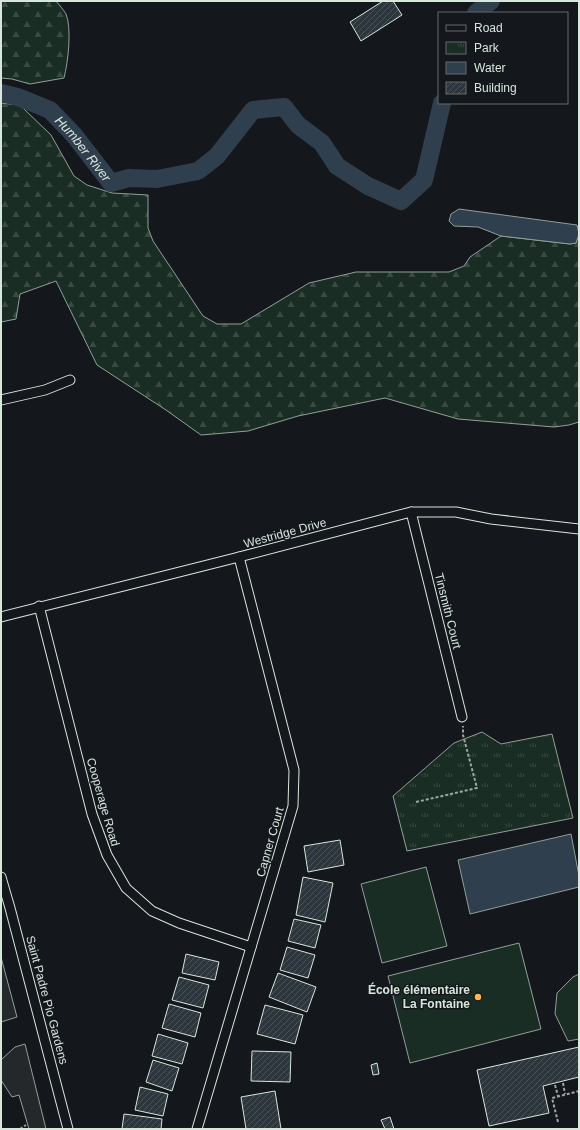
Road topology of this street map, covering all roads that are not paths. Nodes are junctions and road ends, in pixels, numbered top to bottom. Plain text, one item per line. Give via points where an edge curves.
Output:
1 (70, 380) dead end
2 (1, 400) edge
3 (411, 512) junction
4 (579, 529) edge
5 (239, 557) junction
6 (39, 606) junction
7 (1, 617) edge
8 (462, 717) road end
9 (1, 877) edge
10 (251, 947) junction
11 (68, 1129) edge
12 (197, 1129) edge

1 - 2 street via 45,390
3 - 4 street, Westridge Drive via 456,512 491,519
3 - 5 street, Westridge Drive
3 - 8 street, Tinsmith Court
5 - 6 street, Westridge Drive
5 - 10 street, Capner Court via 294,770 293,806
6 - 7 street, Westridge Drive
6 - 10 street, Cooperage Road via 92,814 107,855 126,888 152,911 179,923
9 - 11 street, Saint Padre Pio Gardens
10 - 12 street, Capner Court

